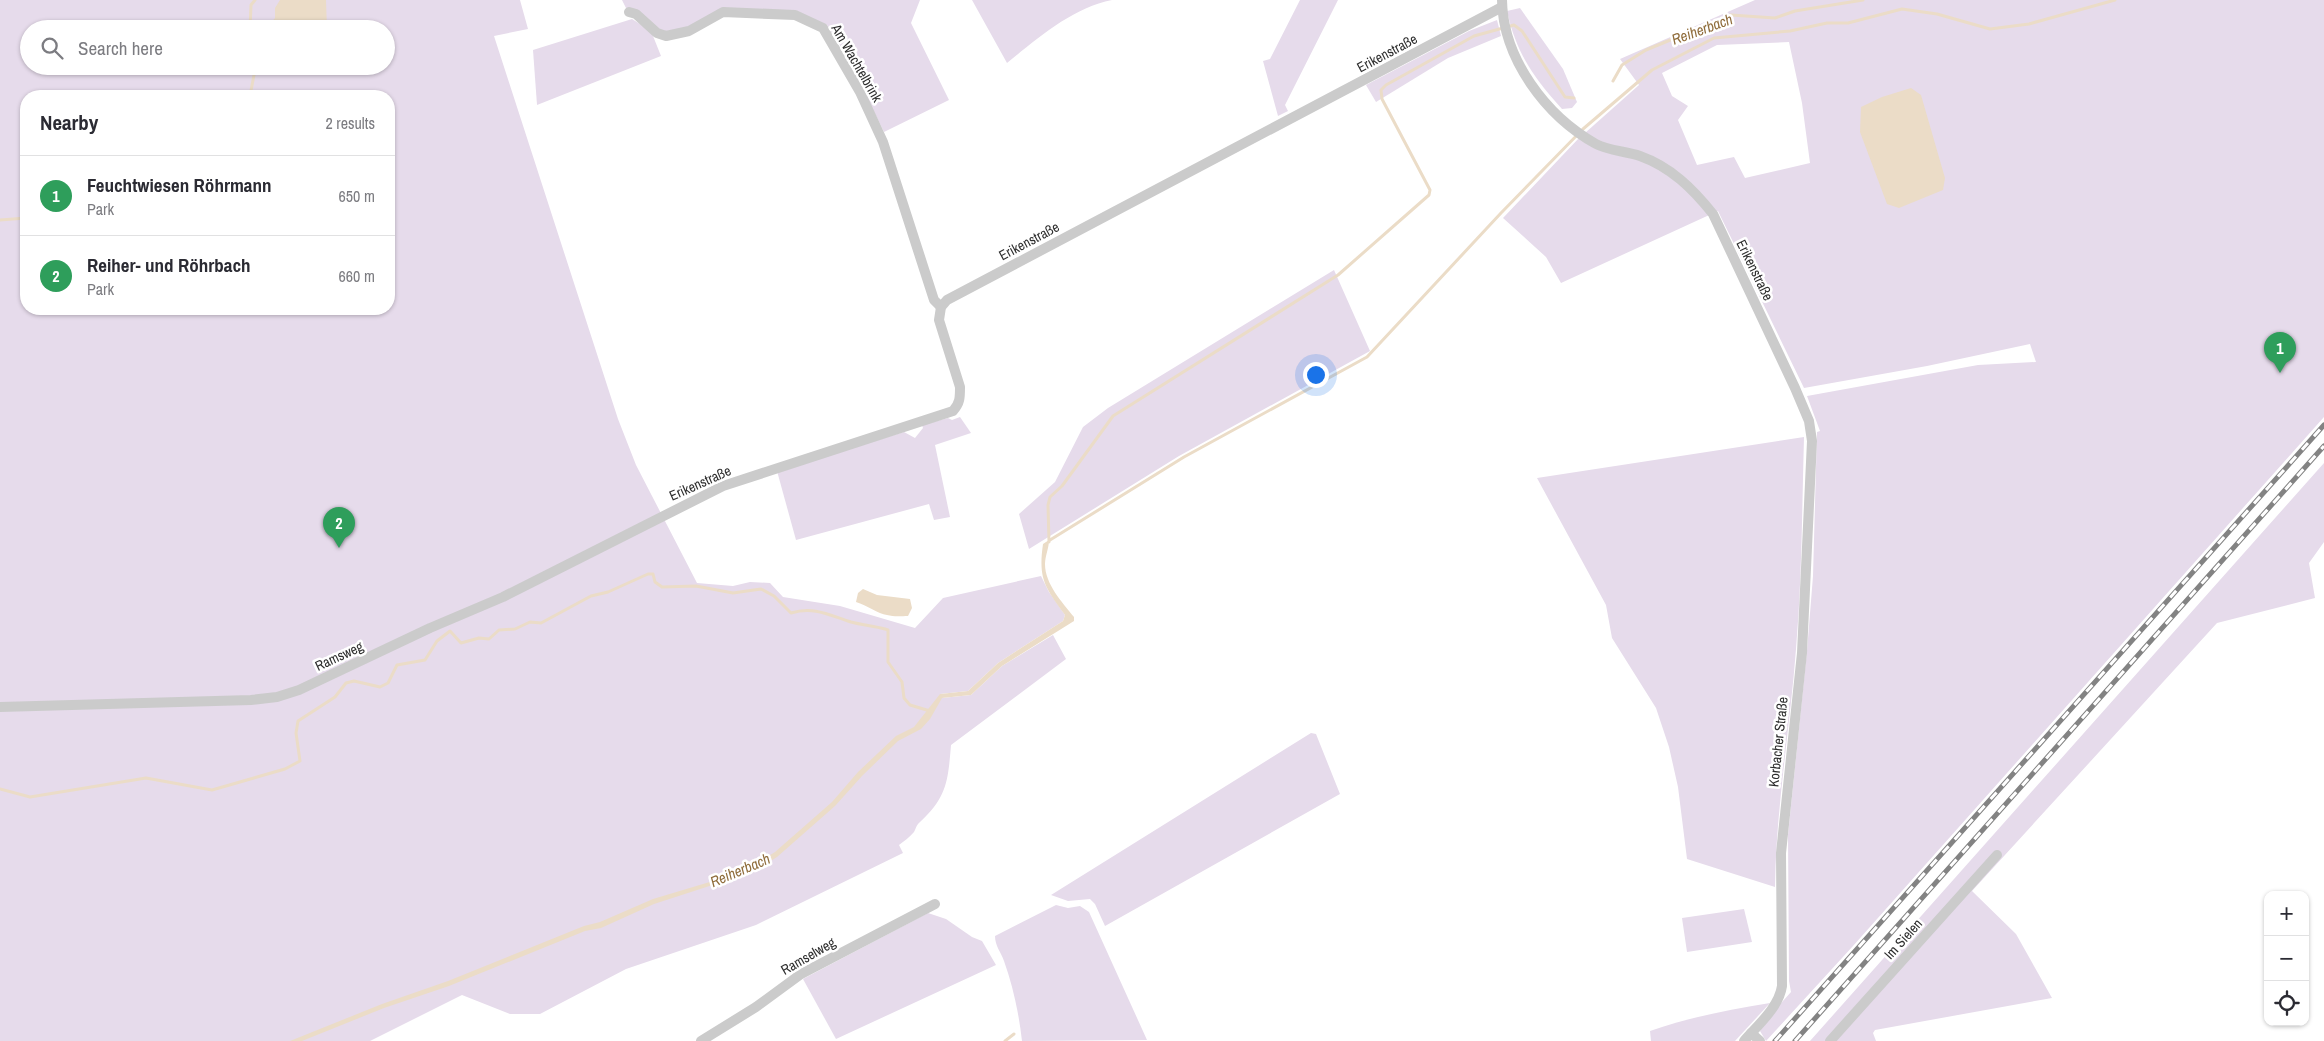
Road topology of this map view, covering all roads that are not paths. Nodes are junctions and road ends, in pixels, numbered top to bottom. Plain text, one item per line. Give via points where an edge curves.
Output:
1 (1502, 4) edge
2 (629, 12) dead end
3 (941, 307) junction
4 (1811, 432) joint
5 (662, 516) joint
6 (0, 707) edge
7 (1997, 855) dead end
8 (935, 904) dead end
9 (1747, 1037) edge
10 (701, 1041) edge
11 (1760, 1041) edge
12 (1830, 1041) edge

1 - 3 street, Erikenstraße via 947,300
1 - 4 street, Erikenstraße via 1508,35 1523,69 1552,112 1598,145 1639,155 1673,173 1696,192 1713,214 1795,388
2 - 3 street, Am Wachtelbrink via 666,36 689,31 723,12 795,15 824,28 860,92 883,142 934,300
3 - 5 street, Erikenstraße via 939,320 960,387 958,405 953,411 723,486
4 - 9 street, Korbacher Straße via 1802,653 1781,853 1782,986 1781,994
5 - 6 street, Ramsweg via 503,597 284,695 251,700
7 - 12 street, Im Sielen
8 - 10 street, Ramselweg via 801,974
9 - 11 street

